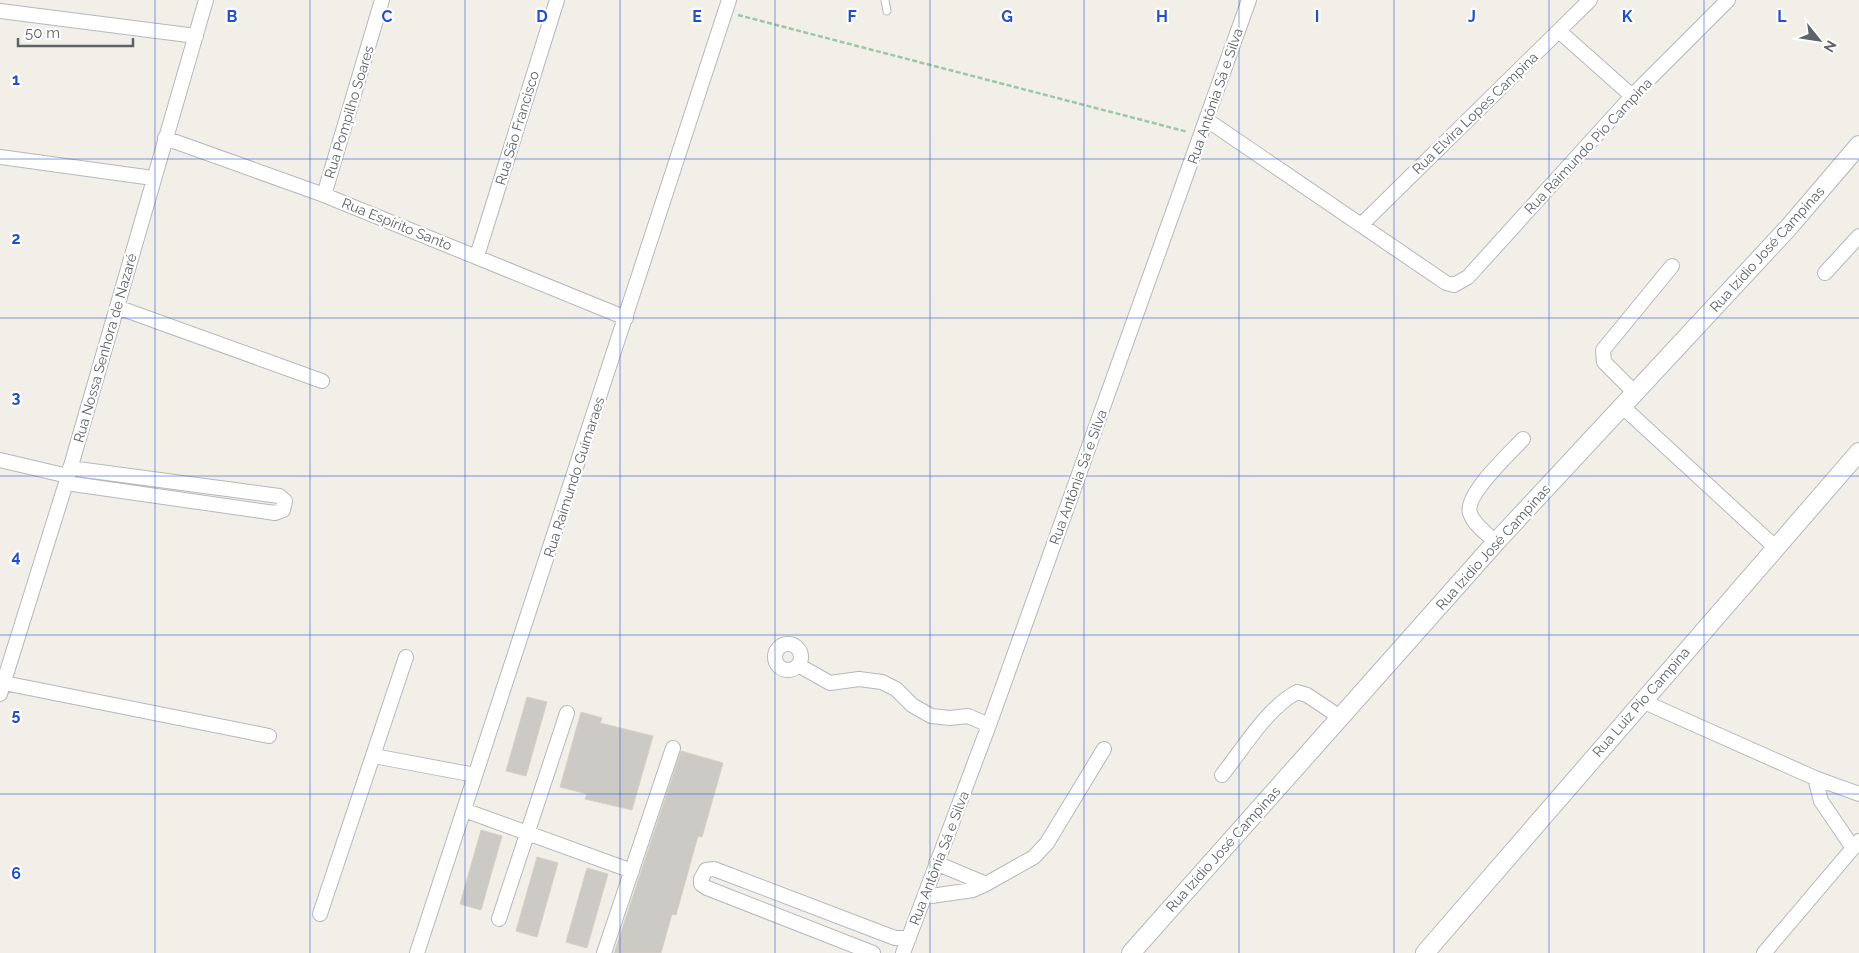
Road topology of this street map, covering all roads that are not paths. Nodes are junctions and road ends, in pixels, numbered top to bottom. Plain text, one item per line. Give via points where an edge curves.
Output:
1 (206, 0) edge
2 (382, 0) edge
3 (556, 0) edge
4 (885, 0) edge
5 (1249, 0) edge
6 (1590, 0) edge
7 (1728, 0) edge
8 (727, 6) edge
9 (0, 11) edge
10 (887, 11) dead end
11 (1559, 31) junction
12 (196, 36) junction
13 (1632, 96) junction
14 (1207, 120) junction
15 (165, 138) junction
16 (1859, 145) edge
17 (0, 157) edge
18 (153, 178) junction
19 (324, 195) junction
20 (1361, 225) junction
21 (1859, 236) edge
22 (477, 256) junction
23 (1672, 266) dead end
24 (1825, 273) dead end
25 (117, 306) junction
26 (626, 318) junction
27 (322, 381) dead end
28 (1635, 393) junction
29 (1623, 407) junction
30 (1524, 439) dead end
31 (1859, 452) edge
32 (0, 460) edge
33 (114, 474) junction
34 (68, 476) junction
35 (112, 489) junction
36 (256, 493) junction
37 (253, 509) junction
38 (1496, 542) junction
39 (1775, 547) junction
40 (406, 657) dead end
41 (798, 665) dead end
42 (2, 683) edge
43 (1642, 701) junction
44 (567, 713) dead end
45 (1340, 717) junction
46 (989, 725) junction
47 (269, 736) dead end
48 (673, 748) dead end
49 (1104, 749) dead end
50 (374, 756) junction
51 (475, 775) junction
52 (1222, 775) dead end
53 (1815, 778) junction
54 (1859, 794) edge
55 (464, 810) junction
56 (526, 834) junction
57 (1856, 844) edge
58 (936, 863) junction
59 (632, 871) junction
60 (986, 884) junction
61 (782, 895) junction
62 (924, 897) junction
63 (320, 914) dead end
64 (775, 915) junction
65 (499, 919) dead end
66 (861, 924) junction
67 (909, 938) junction
68 (854, 945) junction
69 (417, 953) edge
70 (604, 953) edge
71 (873, 953) edge
72 (903, 953) edge
73 (1131, 953) edge
74 (1425, 953) edge
75 (1764, 953) edge

1 - 12 street, Rua Nossa Senhora de Nazaré
2 - 19 street, Rua Pompilho Soares
3 - 22 street, Rua São Francisco
4 - 10 lane
5 - 14 street, Rua Antônia Sá e Silva
6 - 11 street, Rua Elvira Lopes Campina
7 - 13 street, Rua Raimundo Pio Campina
8 - 26 street, Rua Raimundo Guimaraes
9 - 12 street
11 - 13 street
11 - 20 street, Rua Elvira Lopes Campina
12 - 15 street, Rua Nossa Senhora de Nazaré
13 - 20 street, Rua Raimundo Pio Campina via 1468,277 1454,285 1446,283
14 - 20 street
14 - 46 street, Rua Antônia Sá e Silva
15 - 18 street, Rua Nossa Senhora de Nazaré
15 - 19 street, Rua Espírito Santo
16 - 28 street, Rua Izídio José Campinas via 1789,227
17 - 18 street
18 - 25 street, Rua Nossa Senhora de Nazaré
19 - 22 street, Rua Espírito Santo
21 - 24 street
22 - 26 street, Rua Espírito Santo
23 - 28 street via 1602,350 1604,362
25 - 27 street
25 - 34 street, Rua Nossa Senhora de Nazaré
26 - 51 street, Rua Raimundo Guimaraes
28 - 29 street, Rua Izídio José Campinas
29 - 38 street, Rua Izídio José Campinas
29 - 39 street
30 - 38 street via 1478,489 1469,506 1472,518
31 - 39 street, Rua Luiz Pio Campina
32 - 34 street
33 - 34 street
33 - 35 street
33 - 36 street
34 - 35 street
34 - 42 street, Rua Nossa Senhora de Nazaré
35 - 37 street
36 - 37 street
36 - 37 street via 279,496 286,505 276,513
38 - 45 street, Rua Izídio José Campinas
39 - 43 street, Rua Luiz Pio Campina
40 - 50 street
41 - 46 street via 830,683 859,679 882,682 931,716 968,716
42 - 47 street
43 - 53 street
43 - 74 street, Rua Luiz Pio Campina
44 - 56 street
45 - 52 street via 1297,692 1274,710
45 - 73 street, Rua Izídio José Campinas
46 - 58 street, Rua Antônia Sá e Silva
48 - 59 street
49 - 60 street via 1047,843 1034,857
50 - 51 street
50 - 63 street
51 - 55 street, Rua Raimundo Guimaraes
53 - 54 street
53 - 57 street via 1821,801
55 - 56 street
55 - 69 street, Rua Raimundo Guimaraes
56 - 59 street
56 - 65 street
57 - 75 street
58 - 60 street
58 - 62 street, Rua Antônia Sá e Silva
59 - 70 street
60 - 62 street via 973,890
61 - 64 street
61 - 64 street via 714,869 702,874 701,884 704,886
61 - 66 street
62 - 67 street, Rua Antônia Sá e Silva
64 - 68 street
66 - 67 street via 895,938
66 - 68 street
67 - 72 street, Rua Antônia Sá e Silva
68 - 71 street

